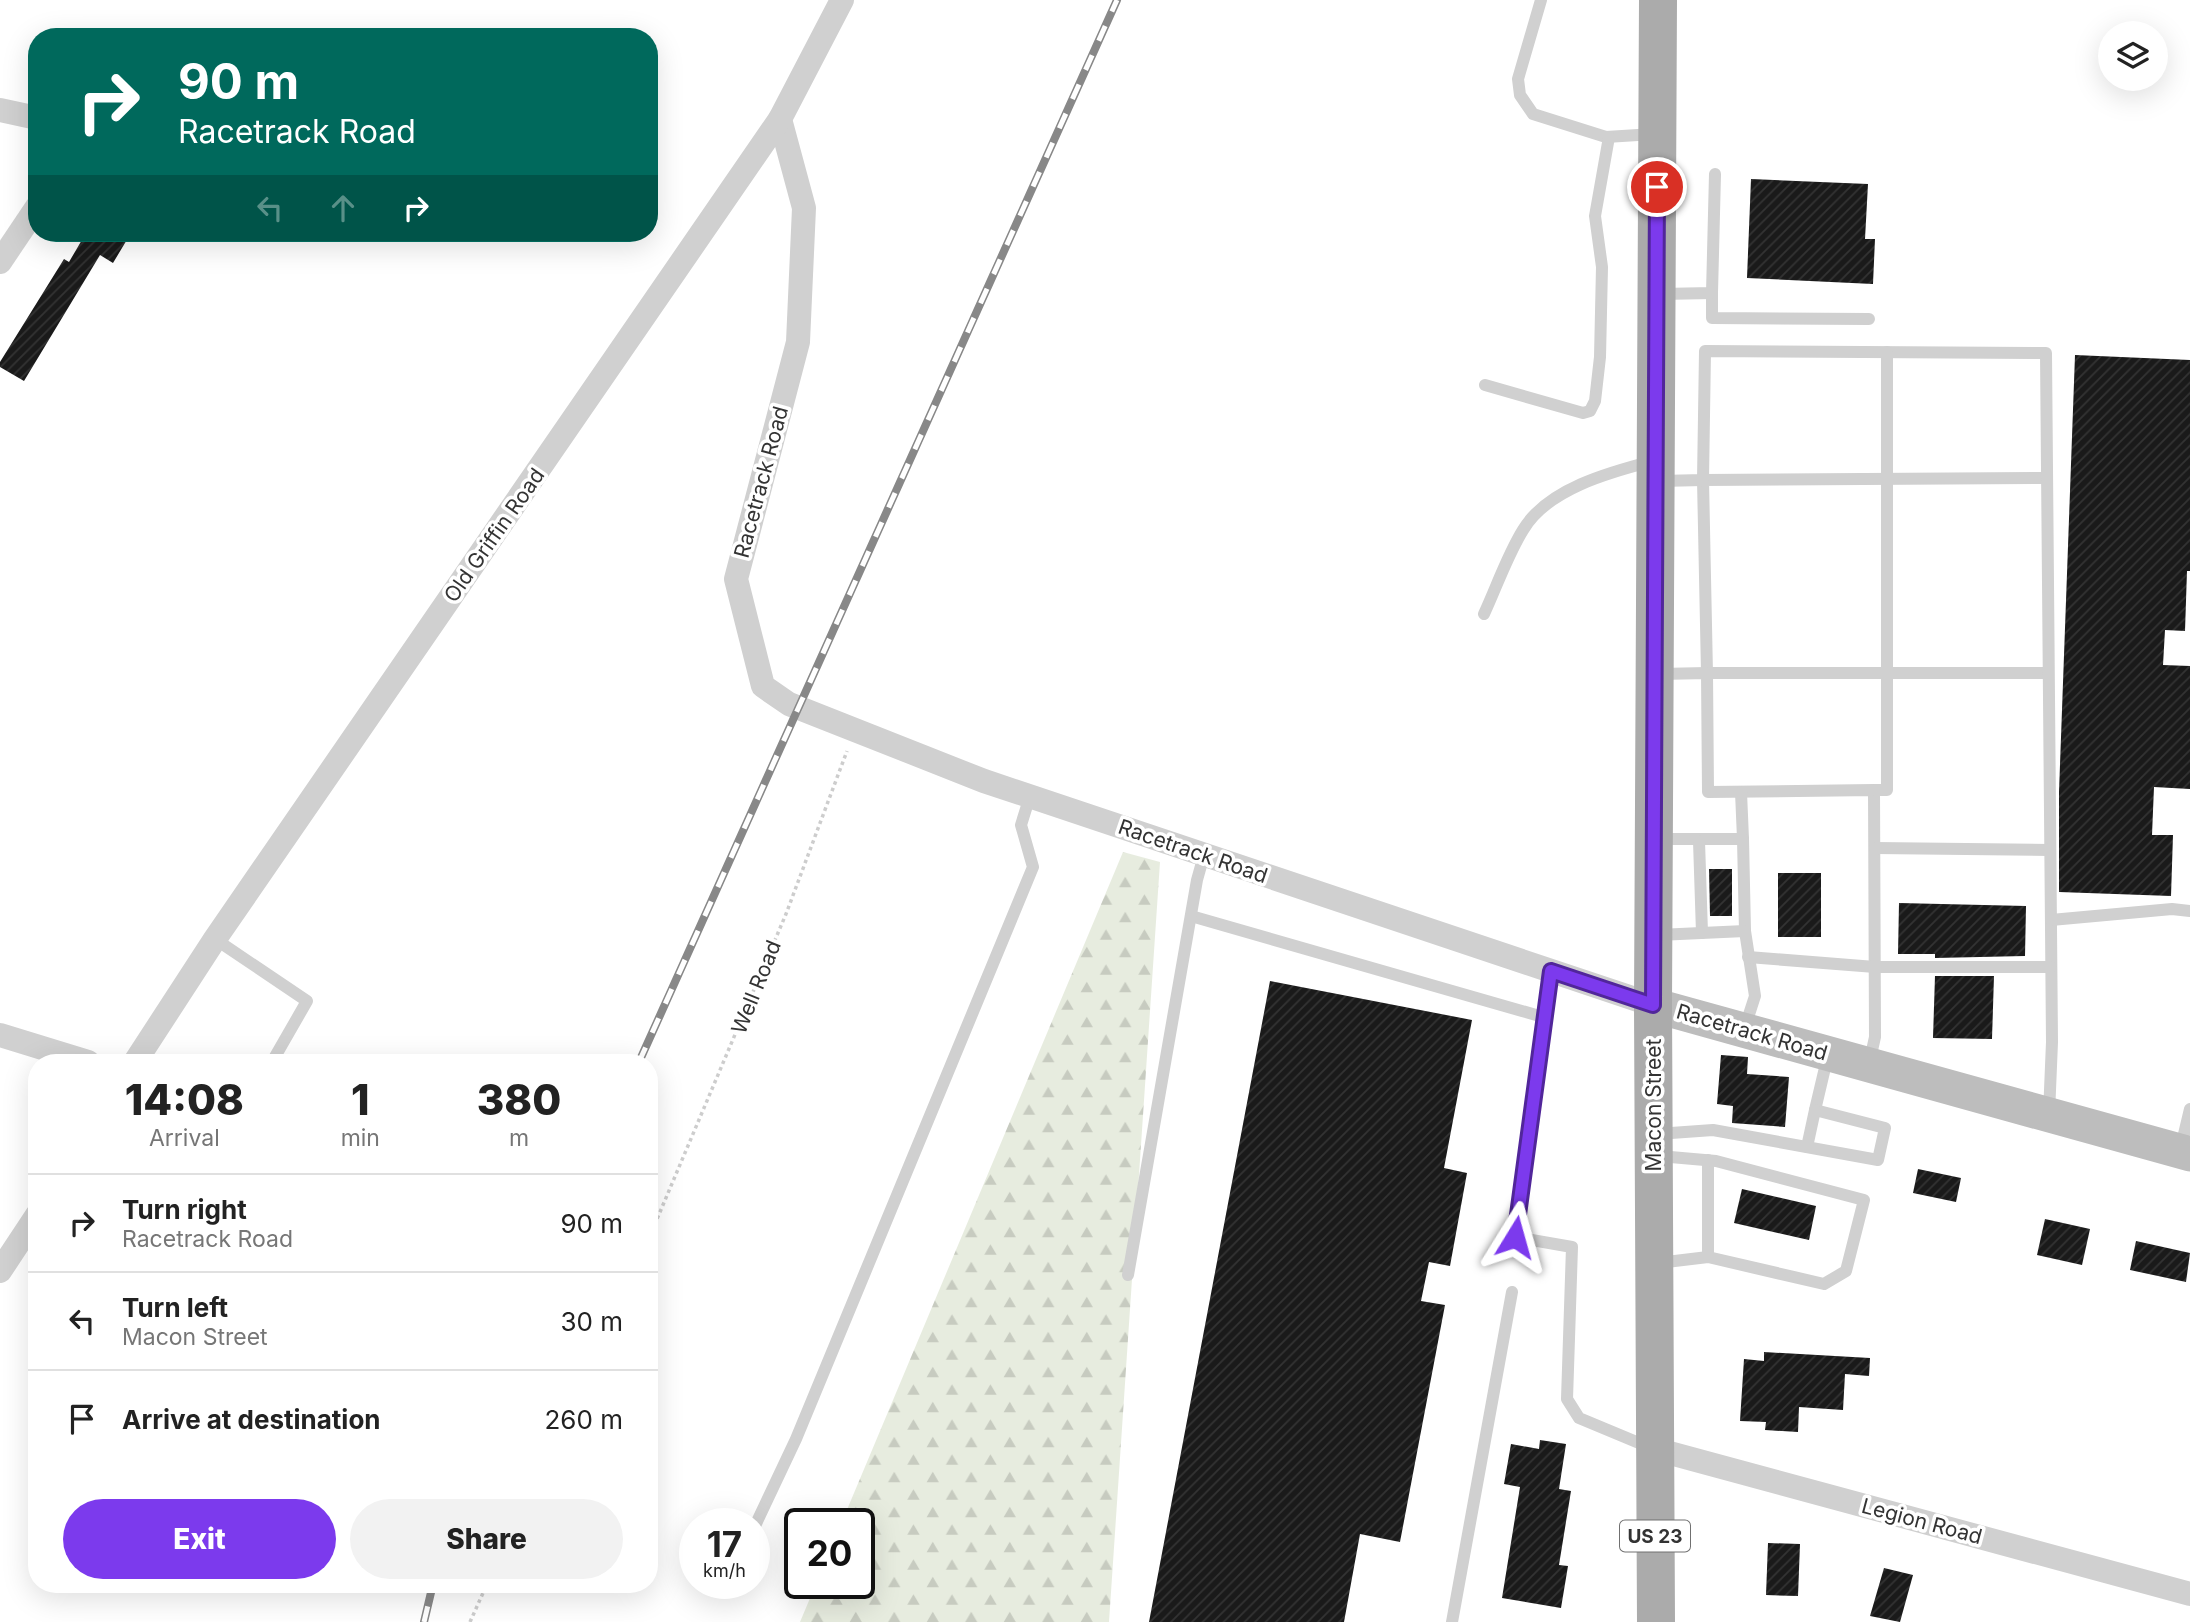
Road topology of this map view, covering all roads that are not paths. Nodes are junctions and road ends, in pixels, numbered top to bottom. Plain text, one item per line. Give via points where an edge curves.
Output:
1 (842, 0) edge
2 (1541, 0) edge
3 (1658, 0) edge
4 (0, 110) edge
5 (28, 116) edge
6 (780, 119) junction
7 (1657, 134) junction
8 (1609, 137) junction
9 (1715, 174) dead end
10 (28, 220) edge
11 (0, 262) edge
12 (1657, 293) junction
13 (1712, 293) junction
14 (1869, 319) dead end
15 (1887, 352) junction
16 (1485, 385) dead end
17 (1656, 470) junction
18 (2047, 478) junction
19 (1887, 479) junction
20 (1703, 480) junction
21 (1485, 614) dead end
22 (1887, 671) junction
23 (1707, 673) junction
24 (2048, 673) junction
25 (1656, 674) junction
26 (1874, 790) junction
27 (1741, 792) junction
28 (1030, 796) junction
29 (1654, 839) junction
30 (1743, 839) junction
31 (1699, 841) junction
32 (1875, 848) junction
33 (2050, 850) junction
34 (1204, 855) junction
35 (2190, 911) edge
36 (1191, 916) junction
37 (2051, 920) junction
38 (1745, 931) junction
39 (1702, 933) junction
40 (1654, 935) junction
41 (215, 939) junction
42 (1748, 957) junction
43 (1875, 967) junction
44 (2051, 967) junction
45 (1551, 971) junction
46 (1653, 1005) junction
47 (1543, 1017) junction
48 (1744, 1030) junction
49 (0, 1035) edge
50 (62, 1054) edge
51 (140, 1054) edge
52 (277, 1054) edge
53 (1828, 1054) junction
54 (1869, 1065) junction
55 (2190, 1109) edge
56 (1815, 1110) junction
57 (2049, 1115) junction
58 (1653, 1145) junction
59 (1807, 1147) junction
60 (2185, 1152) edge
61 (1708, 1160) junction
62 (28, 1229) edge
63 (1708, 1257) junction
64 (1654, 1263) junction
65 (0, 1272) edge
66 (1128, 1275) dead end
67 (1512, 1292) dead end
68 (1655, 1449) junction
69 (763, 1508) edge
70 (2190, 1594) edge
71 (1452, 1622) edge
72 (1656, 1622) edge

1 - 6 street, Old Griffin Road
2 - 8 lane via 1518,79 1520,95 1533,114
3 - 7 main road, Macon Street / US 23
4 - 5 street
6 - 28 street, Racetrack Road via 804,208 798,342 736,579 763,686 779,699 854,731
6 - 41 street, Old Griffin Road
7 - 8 lane
7 - 12 main road, Macon Street / US 23
8 - 16 lane via 1595,216 1602,267 1600,357 1590,411 1583,413
9 - 13 lane
10 - 11 street
12 - 13 lane
12 - 17 main road, Macon Street / US 23
13 - 14 lane via 1712,318
15 - 18 lane via 2046,353
15 - 19 lane
15 - 20 lane via 1705,351
17 - 20 lane
17 - 21 lane via 1609,472 1552,501 1524,528
17 - 25 main road, Macon Street / US 23
18 - 19 lane
18 - 24 lane
19 - 20 lane
19 - 22 lane
20 - 23 lane
22 - 23 lane
22 - 24 lane
22 - 26 lane via 1886,790
23 - 25 lane
23 - 27 lane via 1708,792
24 - 33 lane
25 - 29 main road, Macon Street / US 23
26 - 27 lane
26 - 32 lane
27 - 30 lane
28 - 34 street, Racetrack Road
28 - 69 lane via 1021,825 1033,867
29 - 31 lane
29 - 40 main road, Macon Street / US 23
30 - 31 lane
30 - 38 lane via 1738,891
31 - 39 lane
32 - 33 lane
32 - 43 lane
33 - 37 lane
34 - 36 lane
34 - 45 street, Racetrack Road
35 - 37 lane
36 - 47 lane
36 - 66 lane
37 - 44 lane
38 - 39 lane
38 - 42 lane
39 - 40 lane
40 - 46 main road, Macon Street / US 23
41 - 51 street, Old Griffin Road
41 - 52 lane via 307,1001
42 - 43 lane
42 - 48 lane via 1755,996
43 - 44 lane
43 - 54 lane via 1875,1037
44 - 57 lane
45 - 46 street, Racetrack Road
45 - 47 lane
46 - 48 street, Racetrack Road
46 - 58 main road, Macon Street / US 23
47 - 68 lane via 1515,1237 1572,1247 1567,1399 1571,1409 1579,1418
48 - 53 street, Racetrack Road
49 - 50 street
53 - 54 street, Racetrack Road
53 - 56 lane
54 - 57 street, Racetrack Road
55 - 60 lane
56 - 59 lane
56 - 59 lane via 1885,1128 1878,1160
57 - 60 street, Racetrack Road
58 - 59 lane via 1713,1130
58 - 61 lane
58 - 64 main road, Macon Street / US 23
61 - 63 lane
61 - 63 lane via 1864,1200 1846,1271 1824,1284
62 - 65 street
63 - 64 lane
64 - 68 main road, Macon Street / US 23
67 - 71 lane
68 - 70 street, Legion Road
68 - 72 main road, Macon Street / US 23

